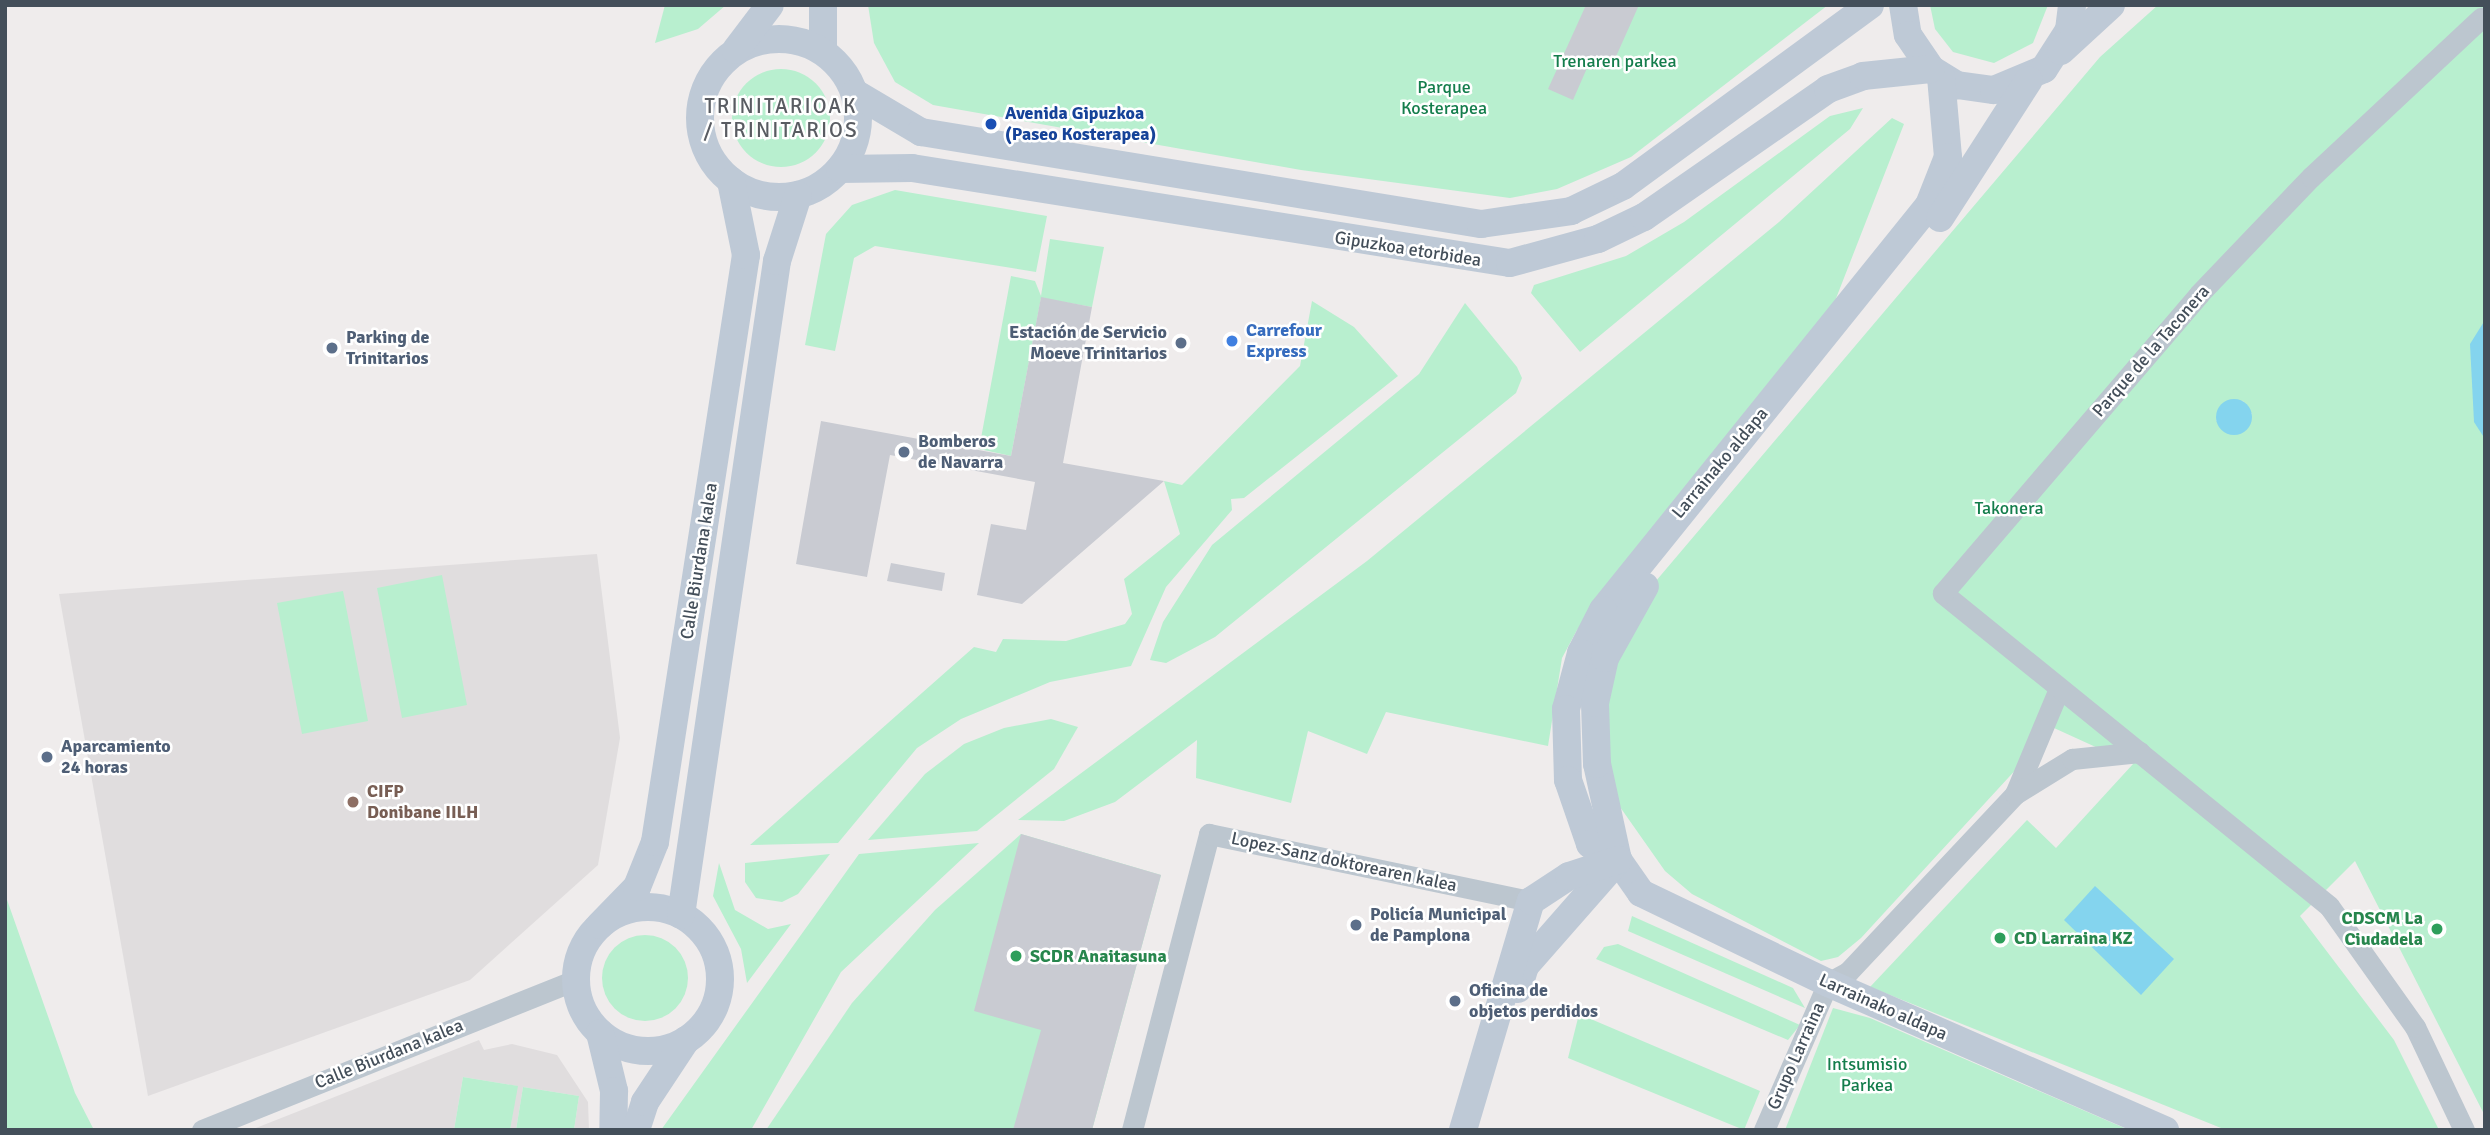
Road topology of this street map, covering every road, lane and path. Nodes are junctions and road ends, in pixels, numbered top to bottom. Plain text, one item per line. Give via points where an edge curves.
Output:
1 (770, 5) edge
2 (823, 5) edge
3 (1870, 5) edge
4 (1903, 5) edge
5 (2072, 5) edge
6 (2111, 5) edge
7 (2481, 18) dead end
8 (823, 51) junction
9 (735, 52) junction
10 (2057, 55) junction
11 (1936, 73) junction
12 (2029, 80) junction
13 (855, 93) junction
14 (840, 169) junction
15 (732, 181) junction
16 (799, 195) junction
17 (2059, 689) junction
18 (2140, 752) junction
19 (2015, 794) junction
20 (1590, 844) junction
21 (1618, 860) junction
22 (1569, 876) junction
23 (1641, 893) junction
24 (1531, 901) junction
25 (1586, 901) junction
26 (681, 915) junction
27 (600, 925) junction
28 (576, 980) junction
29 (1828, 983) junction
30 (600, 1033) junction
31 (685, 1040) junction
32 (202, 1130) edge
33 (613, 1130) edge
34 (636, 1130) edge
35 (1132, 1130) edge
36 (1463, 1130) edge
37 (1479, 1130) edge
38 (1764, 1130) edge
39 (2165, 1130) edge
40 (2464, 1130) edge

1 - 9 street
2 - 8 street
3 - 13 street, Gipuzkoa etorbidea via 1623,186 1571,211 1481,224 921,132
4 - 11 street via 1908,35
5 - 10 street
6 - 10 street
7 - 17 street, Parque de la Taconera via 2311,177 2199,294 1942,593
8 - 9 street via 774,40
8 - 13 street
9 - 15 street via 713,74 702,102 701,132 712,160
10 - 12 street
11 - 12 street, Gipuzkoa etorbidea via 1994,90
11 - 14 street, Gipuzkoa etorbidea via 1863,76 1828,89 1644,217 1598,239 1510,263 912,168
11 - 20 street, Larrainako aldapa via 1948,156 1929,205 1688,500 1604,610 1581,653 1566,709 1565,751
12 - 21 street, Larrainako aldapa via 1941,216 1625,614 1595,703 1597,764
13 - 14 street via 853,146
14 - 16 street
15 - 16 street via 775,197
15 - 27 street, Calle Biurdana kalea via 746,255 655,842 637,887
16 - 26 street, Calle Biurdana kalea via 777,261
17 - 18 street, Parque de la Taconera
17 - 19 street
18 - 19 street via 2072,760
18 - 40 street, Parque de la Taconera via 2329,906 2415,1027
19 - 29 street via 1848,972
20 - 21 street, Larrainako aldapa
20 - 22 street
21 - 22 street
21 - 23 street, Larrainako aldapa
21 - 25 street
22 - 24 street
23 - 25 street
23 - 29 street, Larrainako aldapa
24 - 35 street, Lopez-Sanz doktorearen kalea via 1209,834
24 - 36 street
25 - 37 street via 1525,966
26 - 27 street via 639,907
26 - 31 street via 699,928 718,965 714,1008
27 - 28 street via 583,950
28 - 30 street via 578,999
28 - 32 street, Calle Biurdana kalea
29 - 38 street, Grupo Larraina
29 - 39 street, Larrainako aldapa
30 - 31 street via 641,1051
30 - 33 street via 614,1091
31 - 34 street via 645,1102

